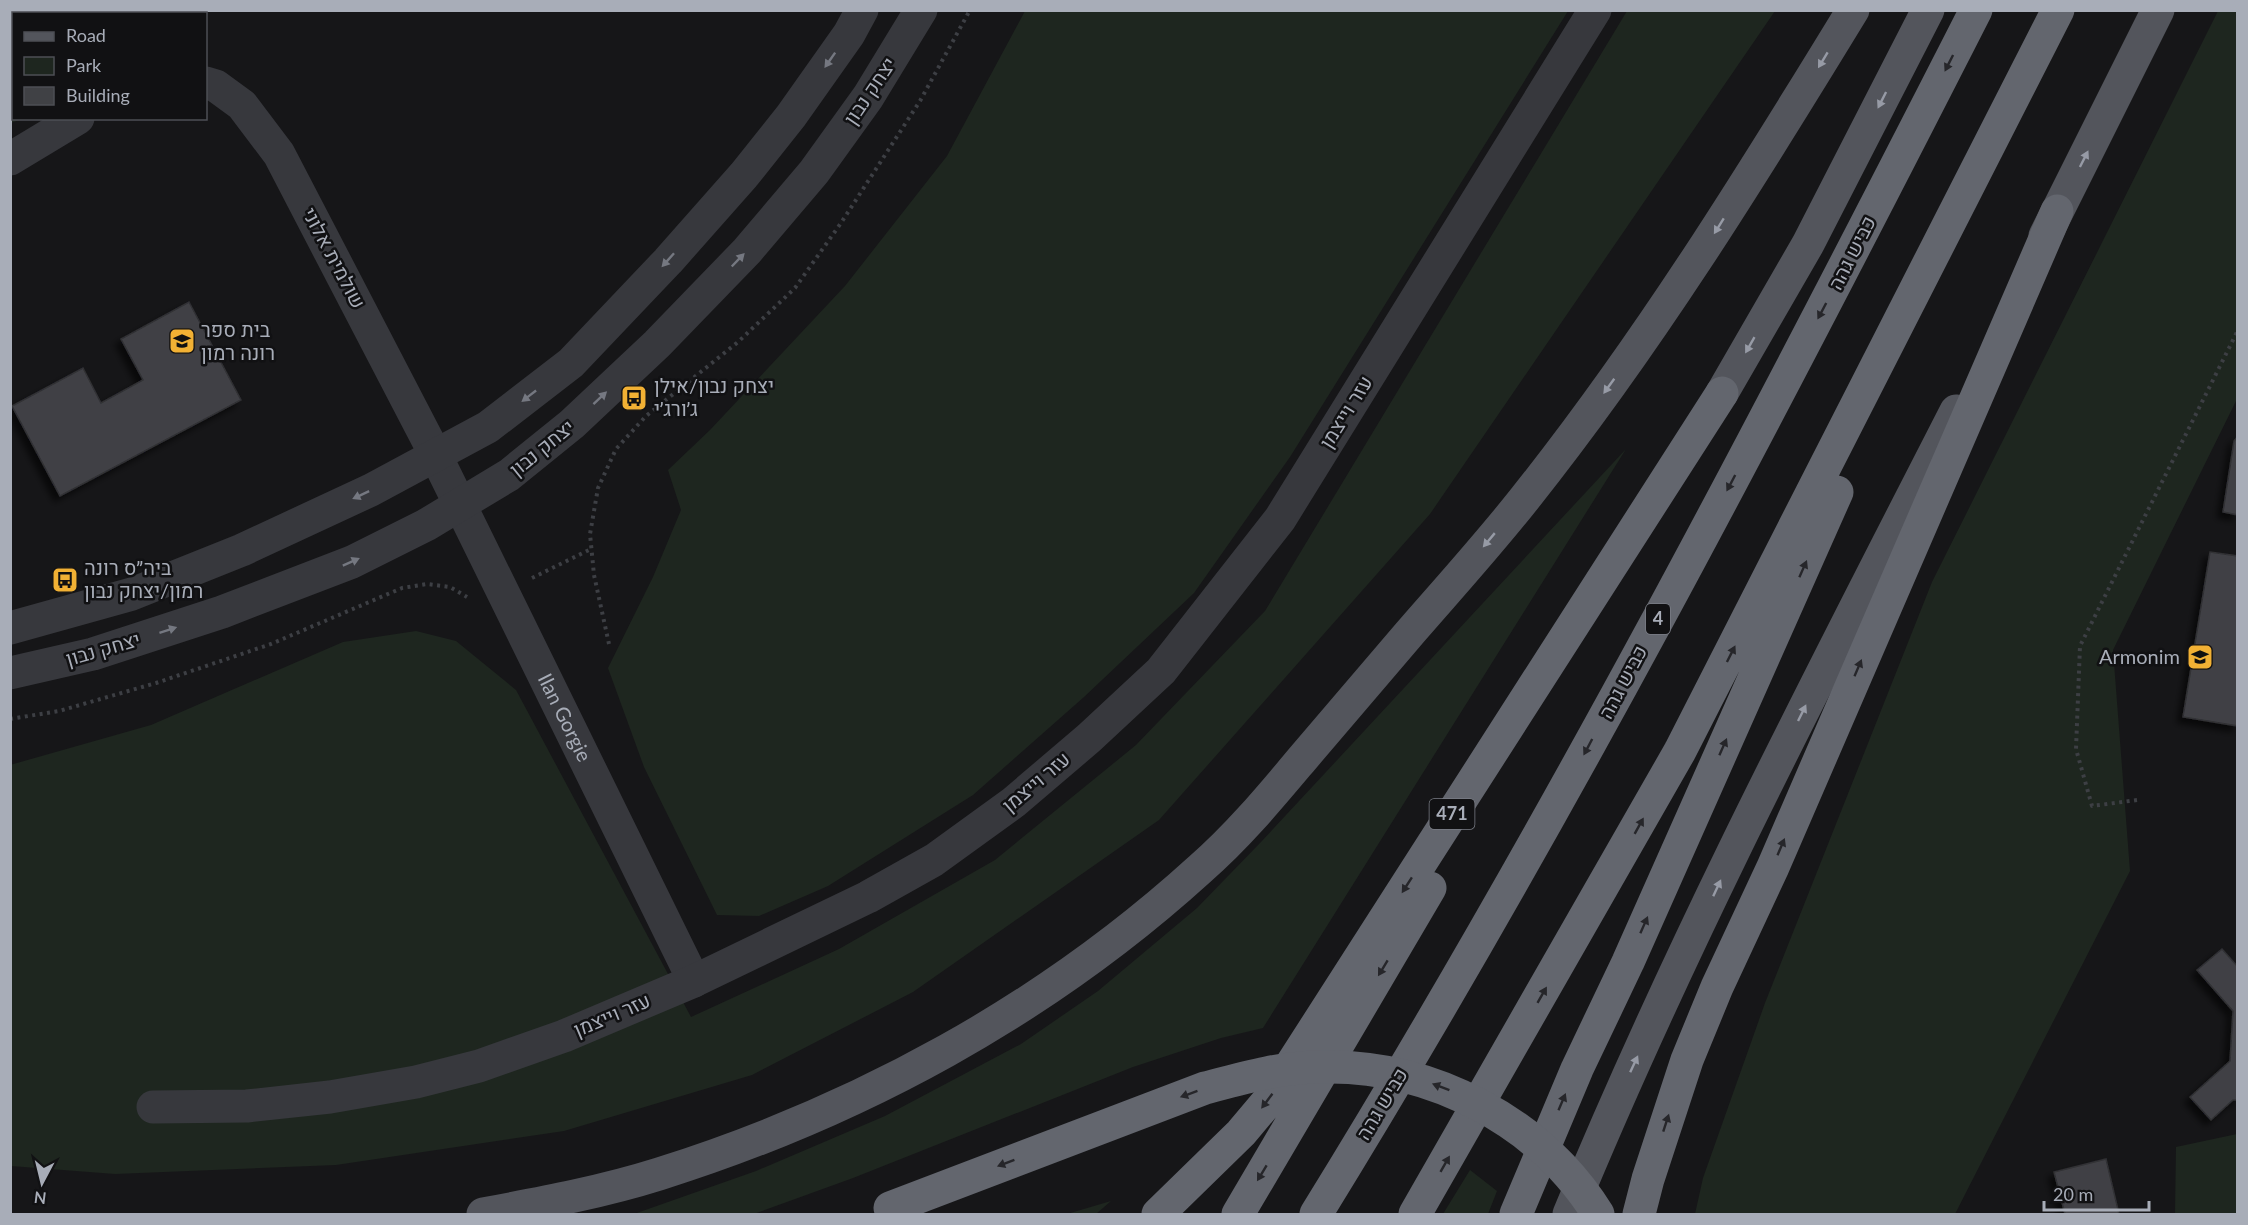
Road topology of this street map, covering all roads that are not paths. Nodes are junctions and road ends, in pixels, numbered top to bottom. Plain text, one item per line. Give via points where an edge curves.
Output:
1 (862, 10) edge
2 (921, 10) edge
3 (1595, 10) edge
4 (1853, 10) edge
5 (1928, 10) edge
6 (1976, 10) edge
7 (2058, 10) edge
8 (2158, 10) edge
9 (207, 83) edge
10 (2004, 116) junction
11 (75, 120) edge
12 (10, 159) edge
13 (2057, 212) junction
14 (1722, 393) junction
15 (436, 456) junction
16 (459, 506) junction
17 (10, 628) edge
18 (10, 673) edge
19 (694, 981) junction
20 (153, 1107) dead end
21 (882, 1211) edge
22 (1238, 1214) edge
23 (483, 1215) edge
24 (1158, 1215) edge
25 (1316, 1215) edge
26 (1415, 1215) edge
27 (1516, 1215) edge
28 (1569, 1215) edge
29 (1598, 1215) edge
30 (1638, 1215) edge

1 -> 15 street via 791,116 744,175 571,363 488,427
16 -> 2 street, יצחק נבון via 509,475 572,424 747,251 814,172 868,97
3 - 19 street, עזר וייצמן via 1280,519 1161,671 1014,802 934,860 868,897
4 -> 23 main road via 1710,240 1608,388 1525,498 1262,807 1203,867 1069,975 983,1031 893,1080 806,1121 657,1174
5 -> 14 main road via 1808,244
6 -> 25 highway, כביש גהה / 4 via 1849,259 1574,773 1460,975
7 - 10 highway
13 -> 8 main road
9 - 15 street, שולמית אלוני via 242,105 279,154
26 -> 10 highway via 1680,751
27 -> 10 highway via 1577,1069
11 - 12 street
28 -> 13 main road via 1650,1031 1806,704
30 -> 13 highway via 1700,1029
14 -> 22 highway
14 -> 24 highway, 471 via 1268,1101
15 - 16 street, Ilan Gorgie
15 -> 17 street via 242,550 132,594
18 -> 16 street, יצחק נבון via 93,654 222,612 352,562
16 - 19 street, Ilan Gorgie
19 - 20 street, עזר וייצמן via 564,1036 478,1066 416,1082 247,1106
29 -> 21 highway, bridge via 1563,1168 1526,1134 1462,1095 1384,1072 1321,1066 1250,1076 1205,1088

